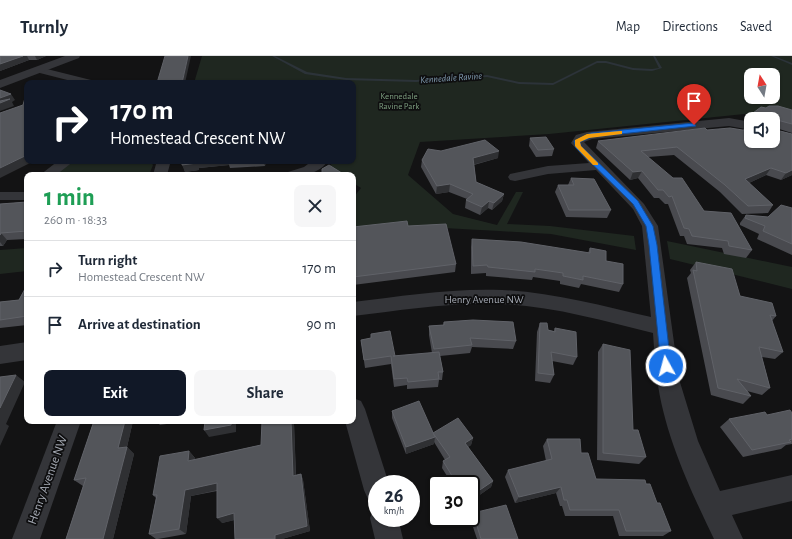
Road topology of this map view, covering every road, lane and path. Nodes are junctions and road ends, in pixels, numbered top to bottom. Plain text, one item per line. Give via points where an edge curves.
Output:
1 (75, 56) edge
2 (39, 70) junction
3 (77, 80) edge
4 (0, 84) edge
5 (744, 125) edge
6 (63, 164) edge
7 (317, 164) edge
8 (598, 166) junction
9 (51, 172) edge
10 (303, 172) edge
11 (515, 177) dead end
12 (24, 195) edge
13 (0, 196) edge
14 (356, 309) edge
15 (661, 327) junction
16 (24, 351) edge
17 (0, 355) edge
18 (356, 419) edge
19 (68, 424) edge
20 (373, 475) edge
21 (792, 488) edge
22 (713, 506) junction
23 (386, 527) edge
24 (26, 539) edge
25 (389, 539) edge
26 (729, 539) edge

1 - 2 street
2 - 3 street
2 - 4 street
5 - 8 street via 729,122 580,138 577,141 578,146
6 - 9 street
7 - 10 street
8 - 11 street via 548,170
8 - 15 street via 636,203 650,226
12 - 13 street
14 - 15 street, Henry Avenue NW via 444,298 502,297 574,307
15 - 22 street via 676,414
16 - 17 street
18 - 20 street
19 - 24 street, Henry Avenue NW
21 - 22 street
22 - 26 street
23 - 25 street

